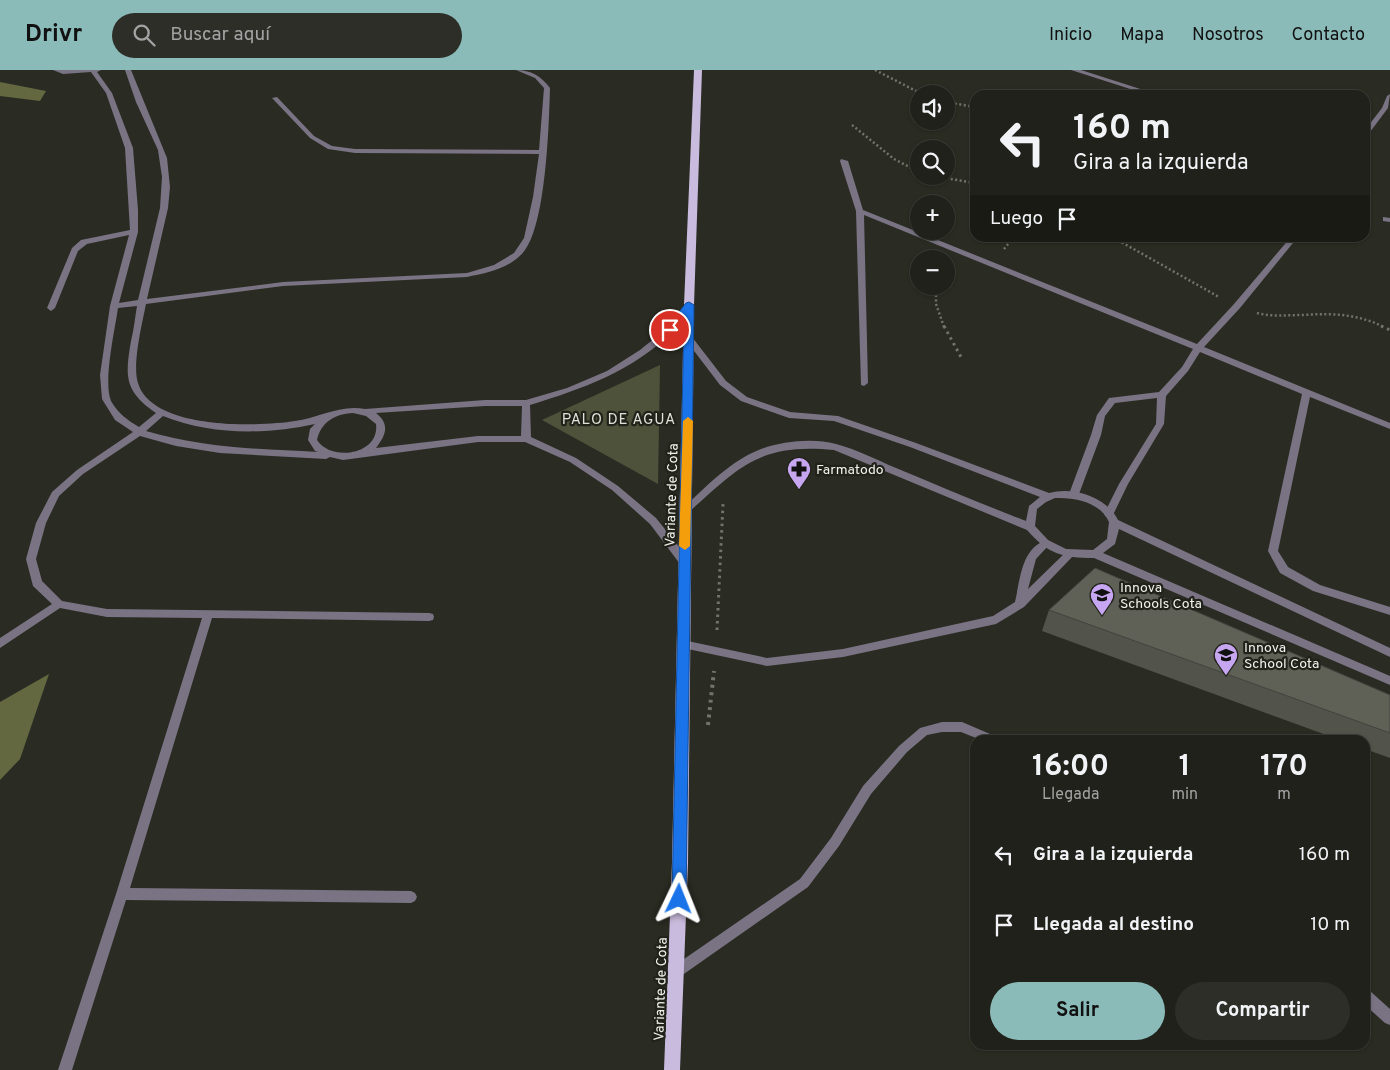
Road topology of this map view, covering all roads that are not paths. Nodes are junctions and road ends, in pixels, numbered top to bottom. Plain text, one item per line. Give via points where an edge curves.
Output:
1 (56, 70) edge
2 (96, 70) edge
3 (128, 70) edge
4 (519, 70) edge
5 (698, 70) edge
6 (1074, 70) edge
7 (1140, 90) edge
8 (1390, 96) edge
9 (275, 98) dead end
10 (1370, 128) edge
11 (543, 152) junction
12 (844, 161) dead end
13 (860, 210) junction
14 (134, 232) junction
15 (1291, 242) edge
16 (141, 303) junction
17 (689, 305) junction
18 (114, 306) junction
19 (51, 308) dead end
20 (689, 340) junction
21 (1198, 348) junction
22 (864, 383) dead end
23 (1307, 392) junction
24 (1162, 395) junction
25 (526, 402) junction
26 (365, 411) junction
27 (162, 412) junction
28 (328, 416) junction
29 (1390, 426) edge
30 (139, 432) junction
31 (526, 438) junction
32 (356, 454) junction
33 (339, 457) junction
34 (1074, 494) junction
35 (1048, 496) junction
36 (686, 510) junction
37 (1112, 518) junction
38 (1030, 527) junction
39 (1044, 545) junction
40 (1095, 554) junction
41 (1069, 555) junction
42 (684, 561) junction
43 (59, 604) junction
44 (1020, 604) junction
45 (1390, 611) edge
46 (208, 615) junction
47 (429, 617) dead end
48 (0, 644) edge
49 (683, 644) junction
50 (1390, 653) edge
51 (1390, 681) edge
52 (981, 735) edge
53 (122, 894) junction
54 (411, 897) dead end
55 (676, 972) junction
56 (1370, 1000) edge
57 (1390, 1018) edge
58 (65, 1070) edge
59 (672, 1070) edge

1 - 2 street
2 - 14 street via 109,93 129,148
3 - 16 street via 164,159 165,202
4 - 11 street via 537,77 547,88
5 - 17 main road, Variante de Cota
6 - 7 street
8 - 10 street
9 - 11 street via 312,137 330,148 354,151
11 - 16 street via 530,235 522,250 487,271 467,275 284,284
12 - 13 street
13 - 21 street
13 - 22 street
14 - 18 street
14 - 19 street via 84,242 75,250
15 - 21 street
16 - 18 street
16 - 27 street via 131,368 134,386 145,402
17 - 20 main road, Variante de Cota
17 - 25 street via 670,330 610,373 570,390
18 - 30 street via 104,375 106,399 118,418
20 - 35 street via 722,383 744,399 789,415 835,418
20 - 36 main road, Variante de Cota
21 - 23 street
21 - 24 street
23 - 29 street
23 - 45 street via 1272,551 1284,570 1317,588
24 - 34 street via 1112,400 1100,415
24 - 37 street via 1160,424 1124,484
25 - 26 street
25 - 31 street
26 - 28 street via 340,411
26 - 32 street via 379,420 380,435 375,443
27 - 28 street via 199,424 256,428 315,421
27 - 30 street
28 - 33 street via 314,429 314,445 328,455
30 - 33 street via 176,443 220,450
30 - 43 street via 80,472 55,494 41,522 31,559 37,583
31 - 32 street via 478,439
31 - 42 street via 573,460 615,488 652,521
32 - 33 street
34 - 35 street
34 - 37 street via 1094,501
35 - 38 street via 1032,508
36 - 38 street via 737,464 771,448 802,444 834,447
36 - 42 main road, Variante de Cota
37 - 40 street via 1112,542
37 - 50 street
38 - 39 street
39 - 41 street
39 - 44 street via 1032,557
40 - 41 street
40 - 51 street
41 - 44 street
42 - 49 main road, Variante de Cota
43 - 46 street via 107,613
43 - 48 street
44 - 49 street via 996,620 816,657 767,662
46 - 47 street
46 - 53 street
49 - 55 main road, Variante de Cota
52 - 55 street via 962,727 924,730 867,790 835,842 804,883
53 - 54 street
53 - 58 street
55 - 59 main road, Variante de Cota
56 - 57 street

